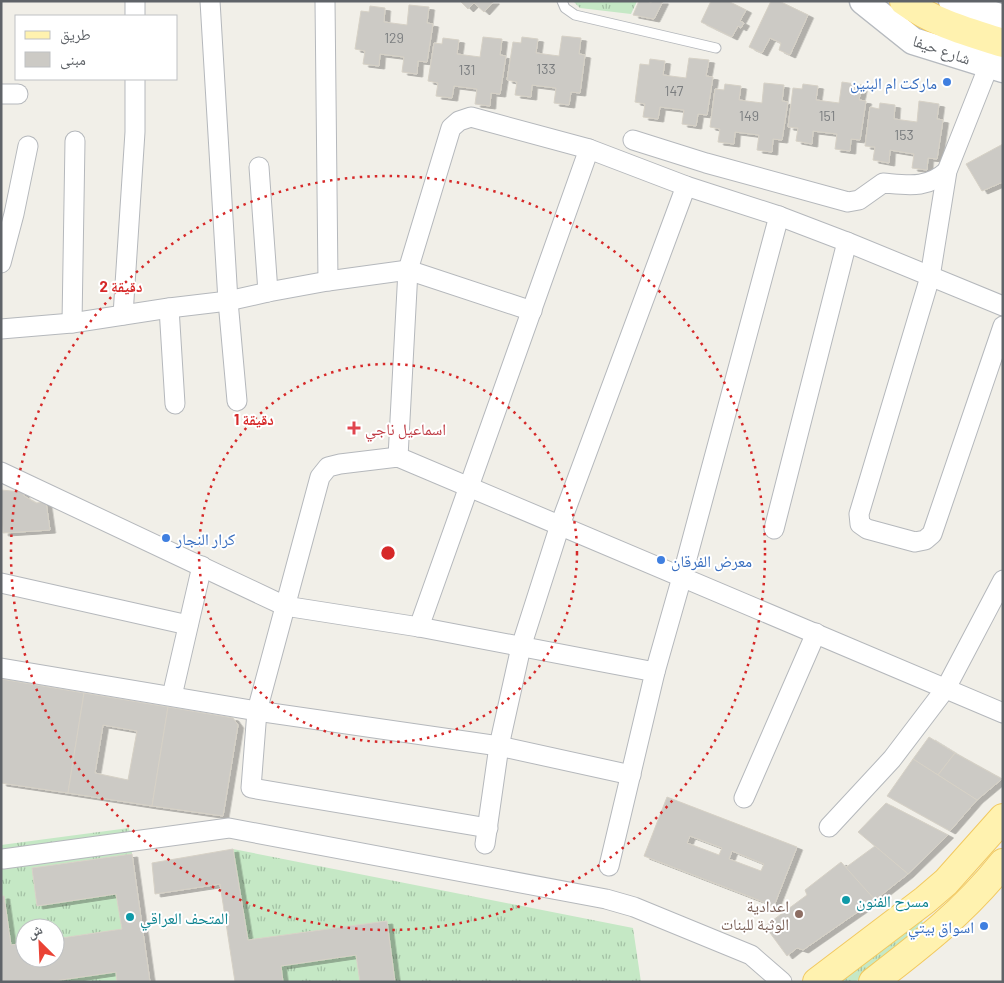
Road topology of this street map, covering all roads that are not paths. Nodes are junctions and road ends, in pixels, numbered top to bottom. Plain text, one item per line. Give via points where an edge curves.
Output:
1 (135, 1) edge
2 (210, 1) edge
3 (325, 1) edge
4 (562, 1) edge
5 (863, 1) edge
6 (904, 1) edge
7 (952, 1) edge
8 (135, 15) edge
9 (1003, 18) edge
10 (716, 48) dead end
11 (998, 59) edge
12 (135, 80) edge
13 (633, 140) dead end
14 (75, 141) dead end
15 (28, 146) dead end
16 (589, 149) junction
17 (259, 167) dead end
18 (947, 171) junction
19 (686, 186) junction
20 (779, 216) junction
21 (847, 242) junction
22 (1, 264) edge
23 (408, 270) junction
24 (930, 277) junction
25 (328, 281) junction
26 (268, 292) junction
27 (228, 301) junction
28 (1003, 306) edge
29 (169, 308) junction
30 (532, 311) junction
31 (123, 315) junction
32 (72, 323) junction
33 (1003, 326) edge
34 (1, 329) edge
35 (237, 401) dead end
36 (175, 404) dead end
37 (398, 457) junction
38 (1, 472) edge
39 (469, 486) junction
40 (560, 525) junction
41 (774, 529) dead end
42 (202, 566) junction
43 (682, 577) junction
44 (1003, 580) edge
45 (1, 583) edge
46 (285, 606) junction
47 (188, 625) junction
48 (419, 628) junction
49 (816, 633) junction
50 (521, 647) junction
51 (1, 668) edge
52 (654, 672) junction
53 (946, 688) junction
54 (172, 696) junction
55 (257, 711) junction
56 (1003, 713) edge
57 (499, 746) junction
58 (631, 775) junction
59 (744, 798) dead end
60 (1003, 818) edge
61 (829, 827) dead end
62 (3, 859) dead end
63 (1003, 863) edge
64 (609, 866) dead end
65 (875, 981) edge
66 (782, 982) edge
67 (817, 982) edge

1 - 8 street
2 - 27 street
3 - 25 street
4 - 10 lane via 565,8 575,15
5 - 11 main road, شارع حيفا via 912,41
6 - 11 main road via 956,29
7 - 9 main road
11 - 18 street
12 - 31 street via 135,132
13 - 18 street via 848,202 859,200 883,183 915,186 938,179
14 - 32 street
15 - 22 street
16 - 19 street
16 - 23 street via 471,117 460,121 451,128
16 - 30 street
17 - 26 street
18 - 24 street
19 - 20 street
19 - 40 street
20 - 21 street
20 - 43 street
21 - 24 street
21 - 41 street
23 - 25 street
23 - 30 street
23 - 37 street
24 - 28 street
24 - 33 street via 859,514 860,524 867,529 915,542 926,540 932,534
25 - 26 street
26 - 27 street
27 - 29 street
27 - 35 street
29 - 31 street
29 - 36 street
30 - 39 street
31 - 32 street
32 - 34 street
37 - 39 street
37 - 46 street via 328,467 320,477
38 - 42 street
39 - 40 street
39 - 48 street
40 - 43 street
40 - 50 street
42 - 46 street
42 - 47 street
43 - 49 street
43 - 52 street
44 - 53 street
45 - 47 street
46 - 48 street
46 - 55 street
47 - 54 street
48 - 50 street
49 - 53 street
49 - 59 street
50 - 52 street
50 - 57 street
51 - 54 street
52 - 58 street
53 - 56 street
53 - 61 street via 892,759
54 - 55 street
55 - 57 street
55 - 57 street via 251,788 487,836
57 - 58 street
58 - 64 street
60 - 67 main road via 946,882
62 - 66 street via 229,828 606,899 634,907 751,955
63 - 65 main road via 962,909

